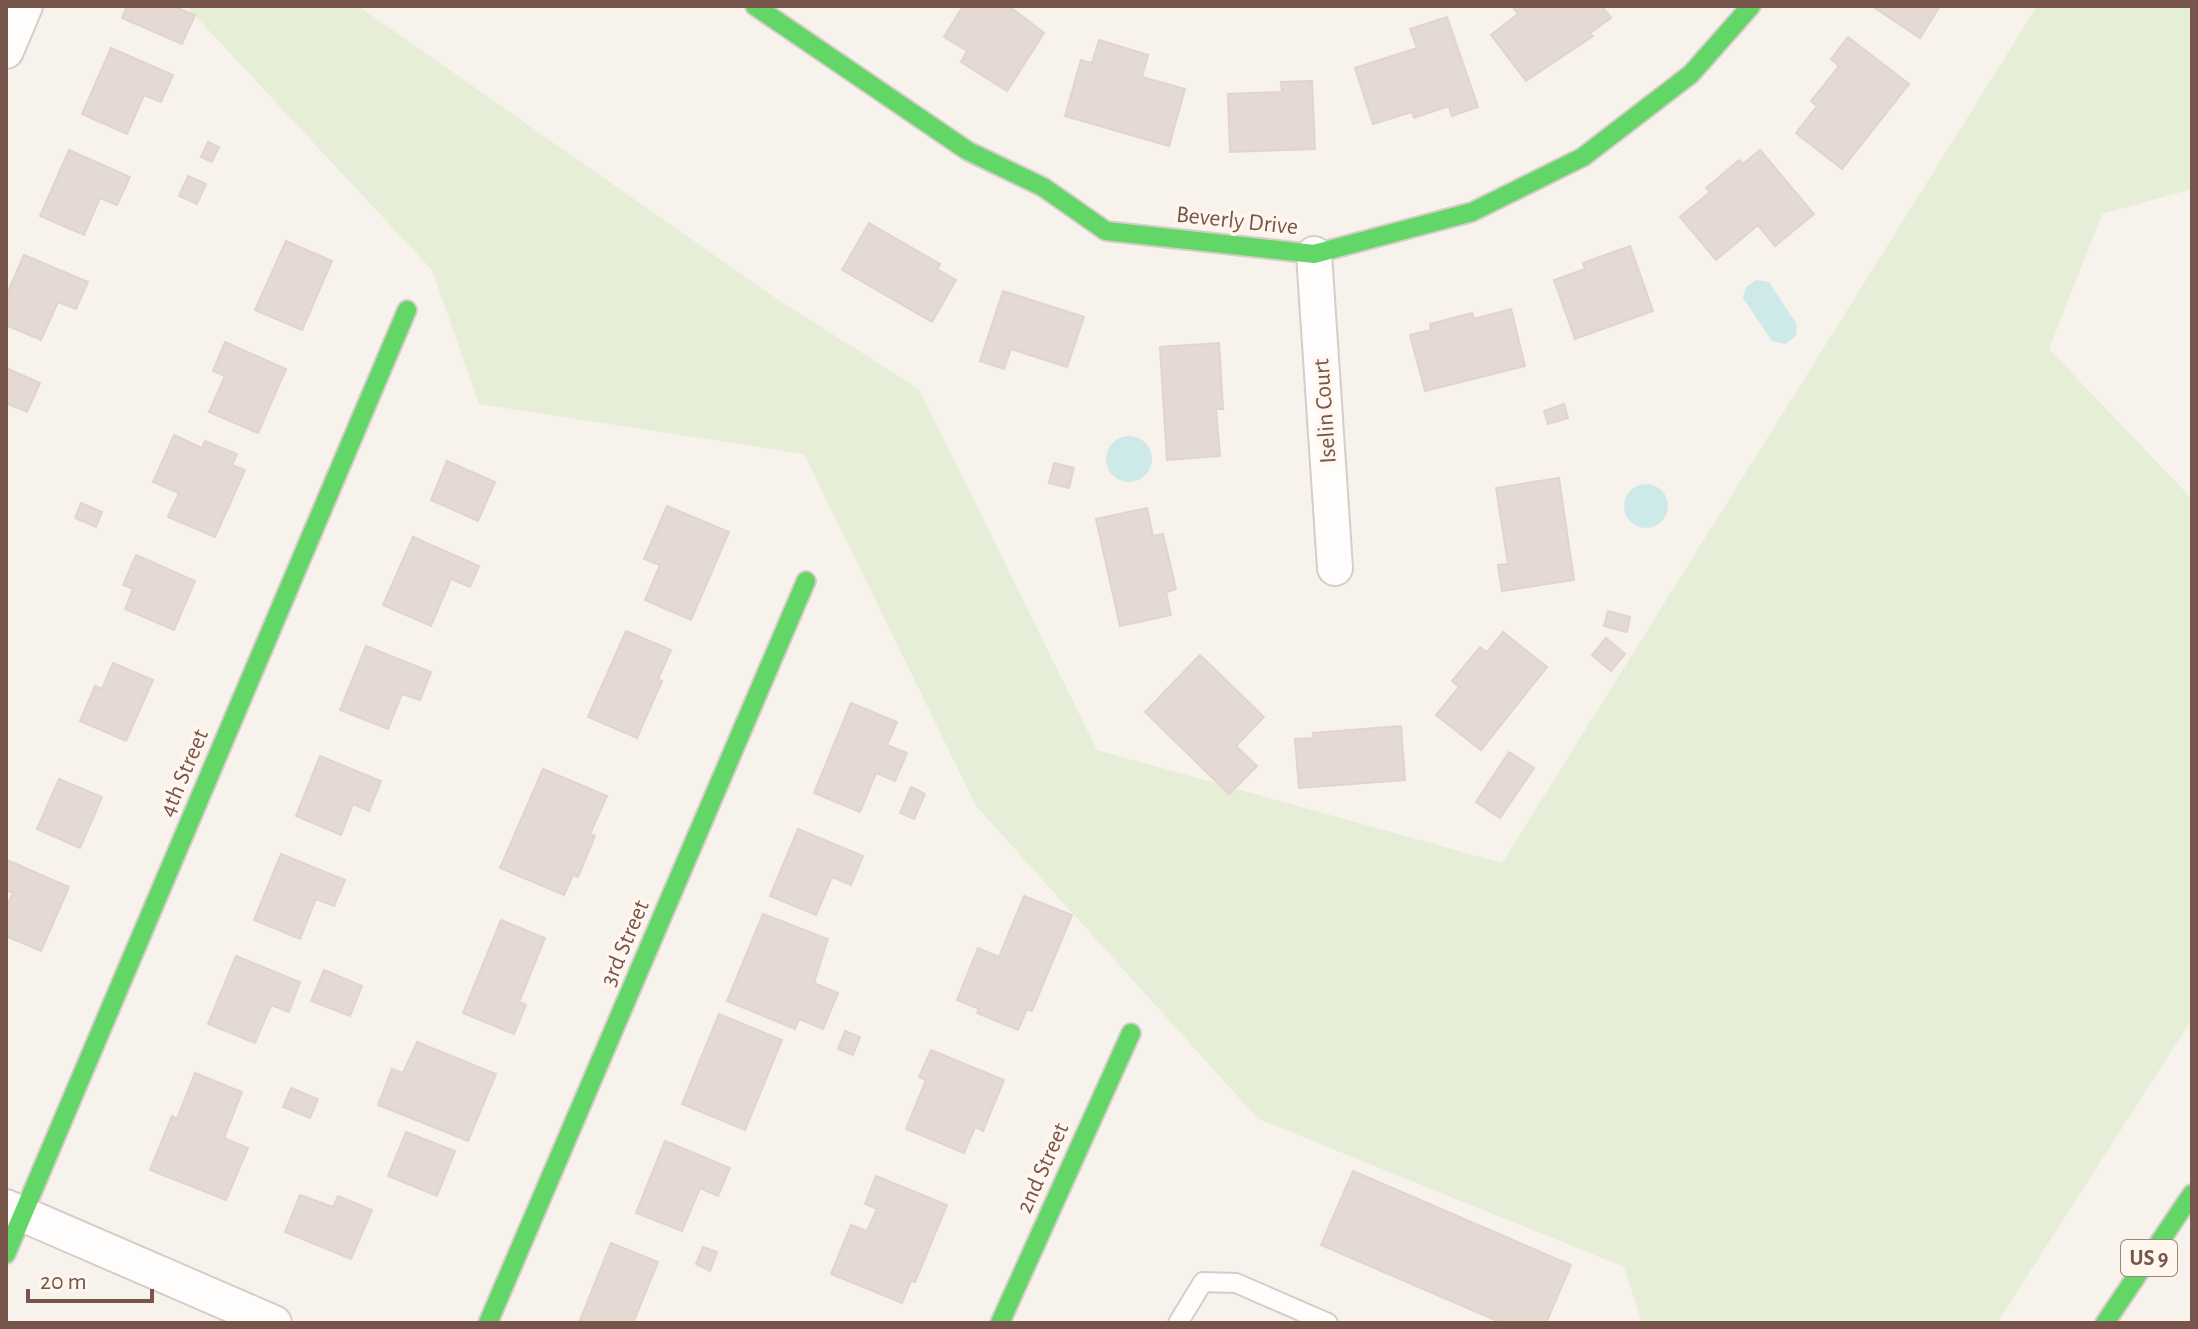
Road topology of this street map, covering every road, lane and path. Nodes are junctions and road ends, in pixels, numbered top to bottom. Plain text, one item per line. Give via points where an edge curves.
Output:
1 (25, 6) edge
2 (755, 6) edge
3 (1751, 6) edge
4 (6, 51) edge
5 (1314, 254) junction
6 (407, 310) dead end
7 (1335, 568) dead end
8 (806, 581) dead end
9 (1131, 1033) dead end
10 (2192, 1194) edge
11 (14, 1210) edge
12 (6, 1254) edge
13 (274, 1323) edge
14 (488, 1323) edge
15 (1000, 1323) edge
16 (1178, 1323) edge
17 (1328, 1323) edge
18 (2105, 1323) edge

1 - 4 street
2 - 5 main road, Beverly Drive via 968,151 1043,187 1106,231
3 - 5 main road, Beverly Drive via 1691,74 1583,157 1472,212
5 - 7 street, Iselin Court
6 - 11 main road, 4th Street
8 - 14 main road, 3rd Street
9 - 15 main road, 2nd Street
10 - 18 main road, US 9
11 - 12 main road, 4th Street
11 - 13 street
16 - 17 lane via 1203,1282 1236,1283

